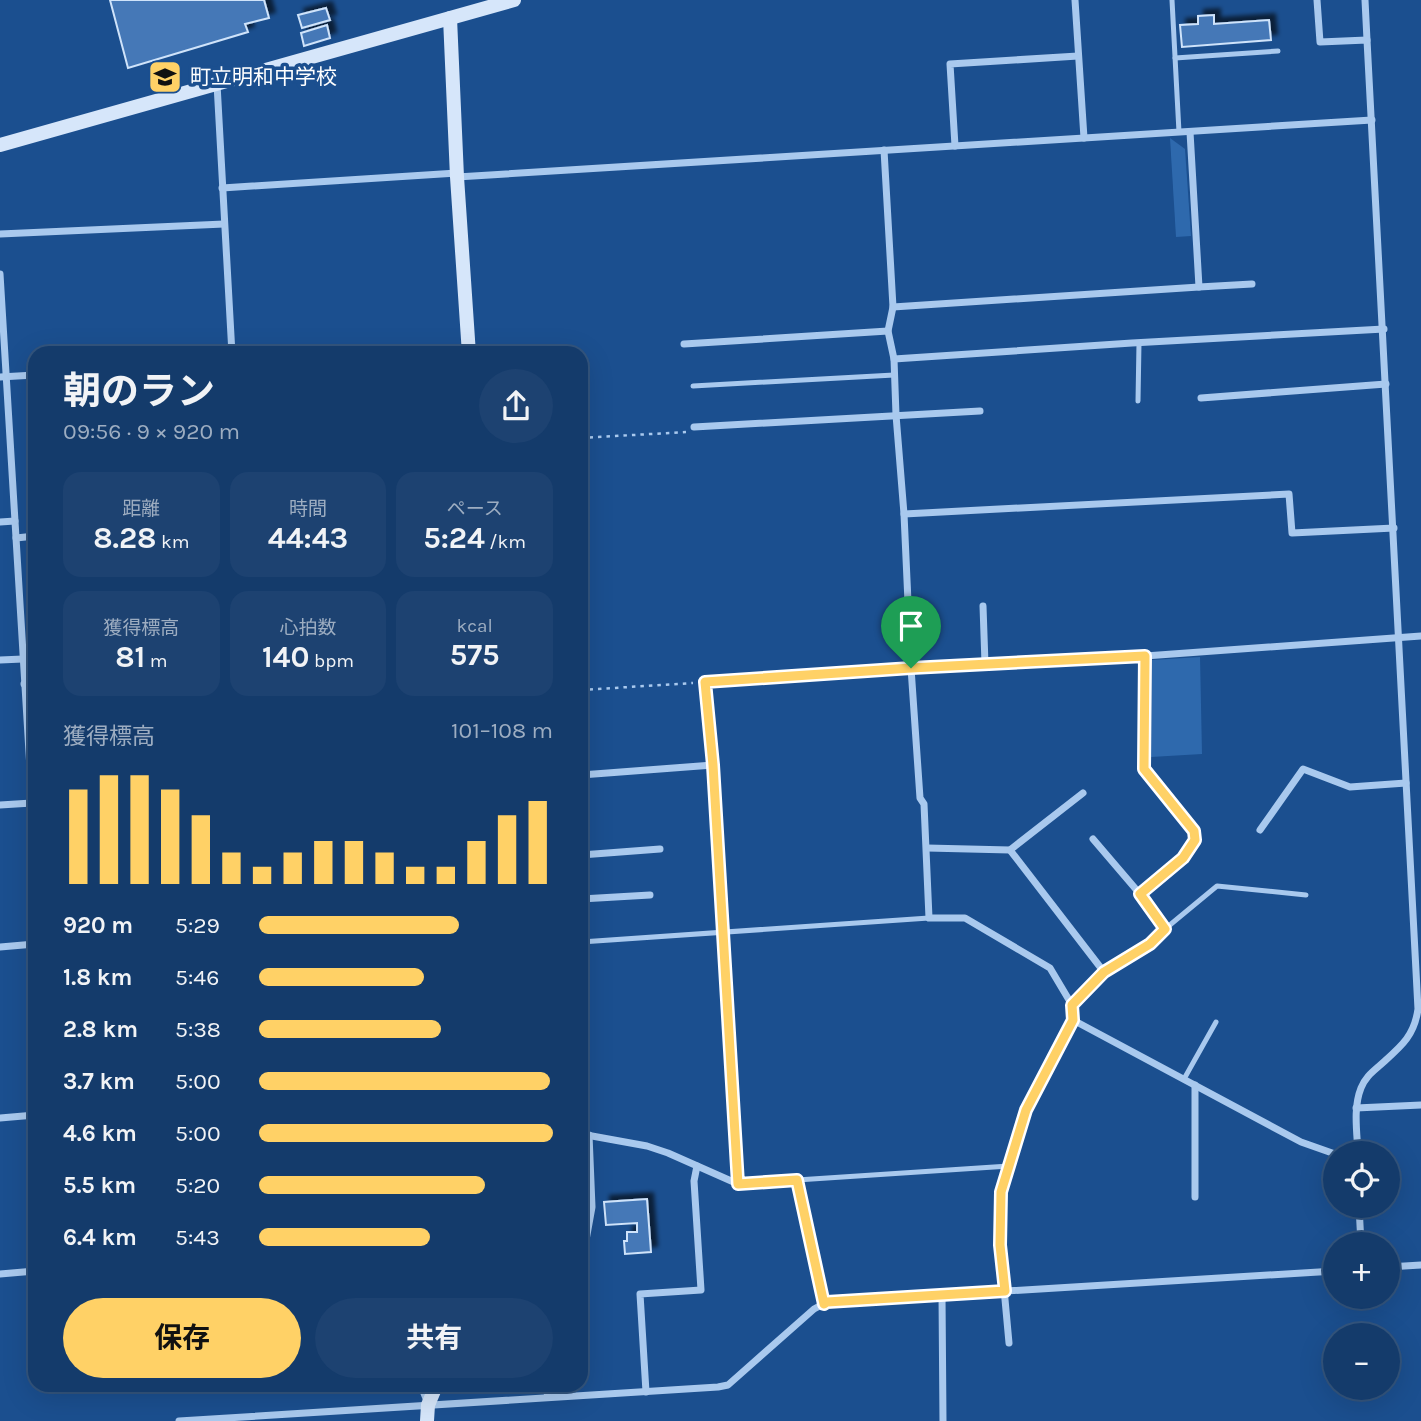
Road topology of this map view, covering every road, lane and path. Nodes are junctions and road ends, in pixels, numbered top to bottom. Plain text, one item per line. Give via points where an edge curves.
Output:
1 (514, 0) edge
2 (1075, 0) edge
3 (1172, 0) edge
4 (1317, 0) edge
5 (1365, 0) edge
6 (450, 18) junction
7 (1367, 40) junction
8 (1278, 51) dead end
9 (1078, 55) junction
10 (1175, 58) junction
11 (217, 84) junction
12 (1372, 120) junction
13 (1179, 132) junction
14 (1190, 132) junction
15 (1084, 138) junction
16 (0, 145) edge
17 (955, 146) junction
18 (884, 150) junction
19 (457, 175) junction
20 (222, 188) junction
21 (225, 223) junction
22 (0, 234) edge
23 (0, 274) edge
24 (1252, 284) dead end
25 (1199, 287) junction
26 (893, 307) junction
27 (1384, 329) junction
28 (888, 331) junction
29 (1139, 343) junction
30 (684, 344) dead end
31 (232, 346) edge
32 (468, 346) edge
33 (894, 359) junction
34 (28, 375) edge
35 (894, 375) junction
36 (4, 377) edge
37 (1387, 384) junction
38 (693, 386) dead end
39 (1201, 398) dead end
40 (1138, 401) dead end
41 (980, 411) dead end
42 (896, 415) junction
43 (694, 427) joint
44 (588, 438) edge
45 (904, 514) junction
46 (15, 521) junction
47 (0, 522) edge
48 (1394, 528) junction
49 (28, 537) edge
50 (16, 538) junction
51 (983, 606) dead end
52 (1421, 636) edge
53 (1399, 637) junction
54 (1145, 656) junction
55 (23, 659) junction
56 (0, 660) edge
57 (985, 664) junction
58 (911, 668) junction
59 (705, 682) junction
60 (24, 684) junction
61 (28, 684) edge
62 (588, 690) edge
63 (28, 744) edge
64 (713, 765) junction
65 (588, 774) edge
66 (1406, 783) junction
67 (1083, 793) dead end
68 (28, 803) edge
69 (0, 805) edge
70 (1260, 830) dead end
71 (1093, 839) dead end
72 (927, 848) junction
73 (660, 849) dead end
74 (1010, 850) junction
75 (588, 854) edge
76 (1140, 894) junction
77 (650, 895) dead end
78 (1306, 895) dead end
79 (588, 899) edge
80 (929, 918) junction
81 (1165, 929) junction
82 (722, 933) junction
83 (588, 942) edge
84 (28, 945) edge
85 (0, 947) edge
86 (1104, 972) junction
87 (1072, 1005) junction
88 (1073, 1020) junction
89 (1216, 1022) dead end
90 (1184, 1079) junction
91 (1195, 1085) junction
92 (1421, 1105) edge
93 (1356, 1108) junction
94 (28, 1116) edge
95 (0, 1118) edge
96 (588, 1136) edge
97 (1357, 1141) edge
98 (1323, 1150) edge
99 (588, 1162) edge
100 (697, 1166) junction
101 (1009, 1167) junction
102 (797, 1180) junction
103 (738, 1184) junction
104 (1195, 1196) dead end
105 (588, 1231) edge
106 (1421, 1265) edge
107 (1400, 1266) edge
108 (1323, 1272) edge
109 (28, 1273) edge
110 (0, 1275) edge
111 (1005, 1291) junction
112 (942, 1295) junction
113 (824, 1304) junction
114 (1009, 1343) dead end
115 (423, 1392) edge
116 (433, 1392) edge
117 (548, 1392) edge
118 (646, 1392) junction
119 (547, 1397) junction
120 (428, 1405) junction
121 (179, 1421) edge
122 (427, 1421) edge
123 (943, 1421) edge

1 - 6 street
2 - 9 street
3 - 10 lane
4 - 7 street via 1321,42
5 - 7 street
6 - 11 street
6 - 19 street
7 - 12 street
8 - 10 lane
9 - 15 street
9 - 17 street via 950,64
10 - 13 lane
11 - 16 street
11 - 20 street
12 - 14 street
12 - 27 street
13 - 14 street
13 - 15 street
14 - 25 street
15 - 17 street
17 - 18 street
18 - 19 street
18 - 26 street
19 - 20 street
19 - 32 street
20 - 21 street
21 - 22 street
21 - 31 street
23 - 36 street
24 - 25 street
25 - 26 street
26 - 28 street
27 - 29 street
27 - 37 street
28 - 30 street
28 - 33 street
29 - 33 street
29 - 40 lane
33 - 35 street
34 - 36 street
35 - 38 lane
35 - 42 street
36 - 46 street
37 - 39 street
37 - 48 street
41 - 42 street
42 - 43 street
42 - 45 street
43 - 44 path via 687,432
45 - 48 street via 1289,494 1292,533
45 - 58 street
46 - 47 street
46 - 50 street
48 - 53 street
49 - 50 street
50 - 55 street
51 - 57 street
52 - 53 street
53 - 54 street
53 - 66 street
54 - 57 street
54 - 76 street via 1144,769 1194,831 1195,840 1183,858
55 - 56 street
55 - 60 street
57 - 58 street
58 - 59 path
58 - 72 street
59 - 62 path
59 - 64 street
60 - 61 street
60 - 63 street
64 - 65 street
64 - 82 street
66 - 70 street via 1350,787 1303,769
66 - 93 street via 1418,1009 1413,1031 1365,1079
67 - 74 street
68 - 69 street
71 - 76 street
72 - 74 street
72 - 80 street
73 - 75 street
74 - 86 street
76 - 81 street
77 - 79 street
78 - 81 lane via 1217,886
80 - 82 lane
80 - 87 street via 965,919 1049,968
81 - 86 street via 1150,944
82 - 83 lane
82 - 103 street
84 - 85 street
86 - 87 street
87 - 88 street
88 - 90 street
88 - 101 street via 1026,1110
89 - 90 lane
90 - 91 street
91 - 98 street
91 - 104 street
92 - 93 street
93 - 97 street
94 - 95 street
96 - 100 street via 647,1146
99 - 105 street via 593,1207
100 - 103 street
100 - 118 street via 701,1290 640,1294
101 - 102 lane
101 - 111 street via 1001,1192
102 - 103 street
102 - 113 street
106 - 107 street
108 - 111 street
109 - 110 street
111 - 112 street
111 - 114 street
112 - 113 street
112 - 123 street
113 - 118 street via 728,1385
115 - 120 street
116 - 120 street
117 - 119 street
118 - 119 street
119 - 120 street
120 - 121 street
120 - 122 street

